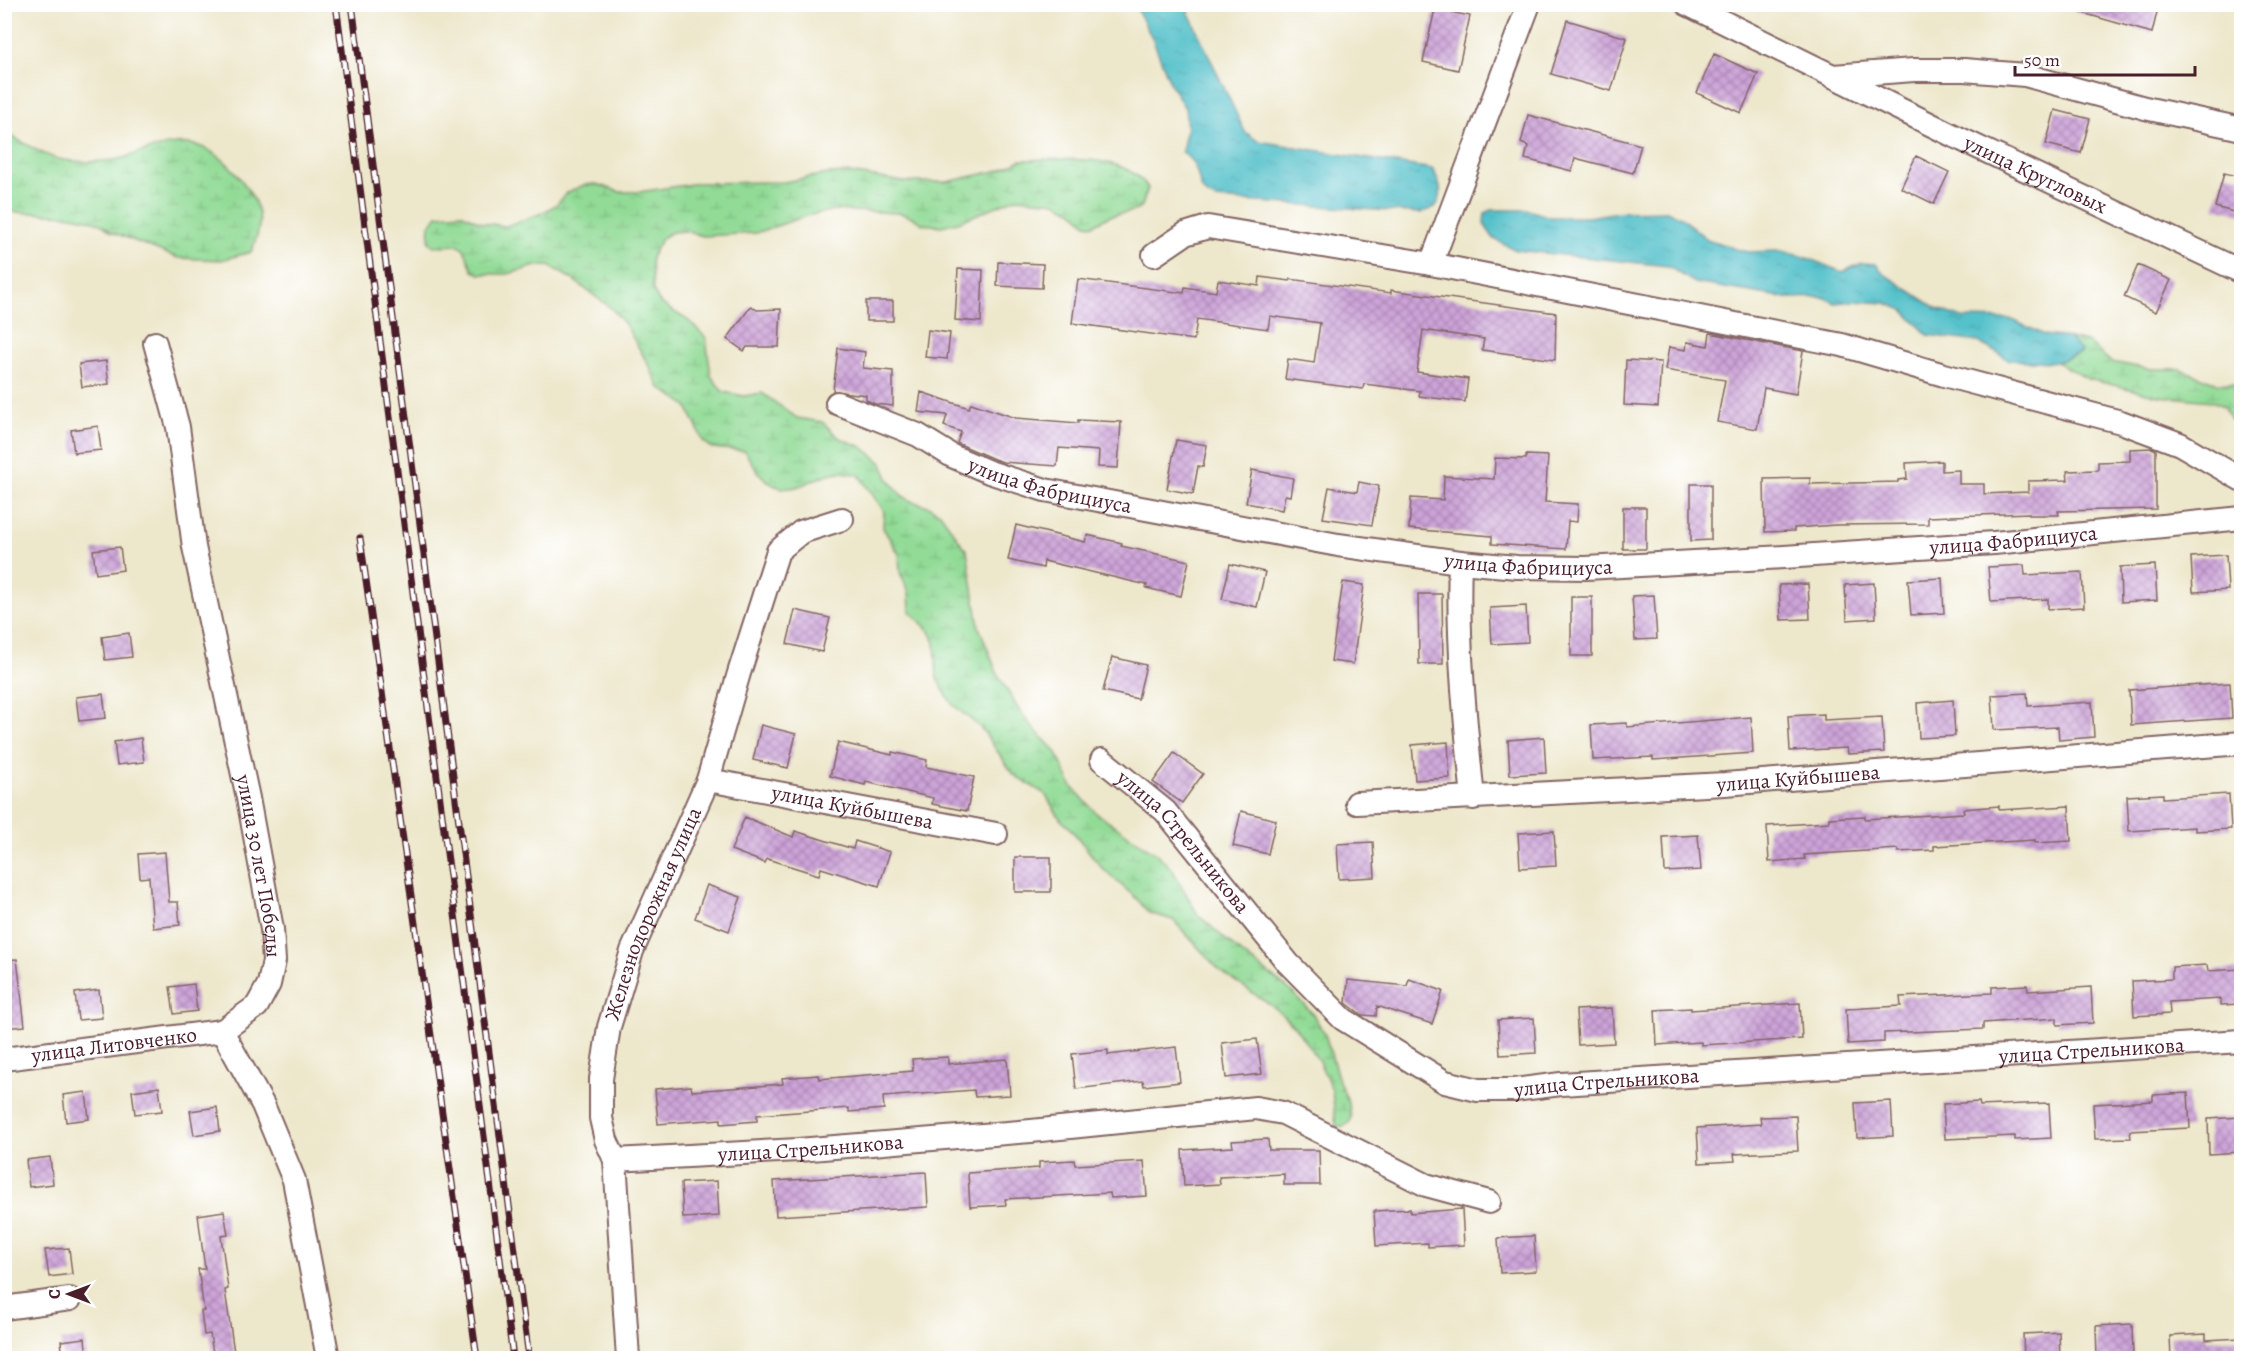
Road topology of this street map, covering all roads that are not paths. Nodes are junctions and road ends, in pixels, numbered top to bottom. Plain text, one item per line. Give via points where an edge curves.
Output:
1 (1529, 4) edge
2 (1688, 4) edge
3 (1832, 76) junction
4 (2241, 129) edge
5 (1154, 255) dead end
6 (1431, 264) junction
7 (2241, 272) edge
8 (155, 343) dead end
9 (837, 403) dead end
10 (2241, 480) edge
11 (2241, 518) edge
12 (842, 519) dead end
13 (1460, 562) junction
14 (2241, 743) edge
15 (1102, 760) dead end
16 (708, 780) junction
17 (1473, 798) junction
18 (1357, 803) dead end
19 (996, 834) dead end
20 (222, 1031) junction
21 (2241, 1041) edge
22 (4, 1059) edge
23 (615, 1160) junction
24 (1489, 1202) dead end
25 (70, 1299) dead end
26 (4, 1308) edge
27 (328, 1359) edge
28 (628, 1359) edge

1 - 6 street
2 - 3 street, улица Кругловых
3 - 4 street via 1914,70 2025,75
3 - 7 street, улица Кругловых
5 - 6 street via 1185,234 1208,227
6 - 10 street via 1842,345 2121,422 2180,444
8 - 20 street, улица 30 лет Победы via 178,427 194,547 272,929 274,961 269,984 257,1006
9 - 13 street, улица Фабрициуса via 918,435 989,472 1046,490 1338,544
11 - 13 street, улица Фабрициуса via 1994,543 1784,557 1586,568
12 - 16 street, Железнодорожная улица via 801,532 778,551
13 - 17 street via 1460,663
14 - 17 street, улица Куйбышева via 1725,784
15 - 21 street, улица Стрельникова via 1165,812 1288,963 1343,1019 1445,1082 1478,1090 1514,1090
16 - 19 street, улица Куйбышева
16 - 23 street, Железнодорожная улица via 632,951 609,1027 601,1079 601,1118
17 - 18 street, улица Куйбышева
20 - 22 street, улица Литовченко
20 - 27 street via 263,1105 294,1180
23 - 24 street, улица Стрельникова via 798,1150 1256,1108 1283,1113 1426,1185
23 - 28 street, Железнодорожная улица
25 - 26 street

